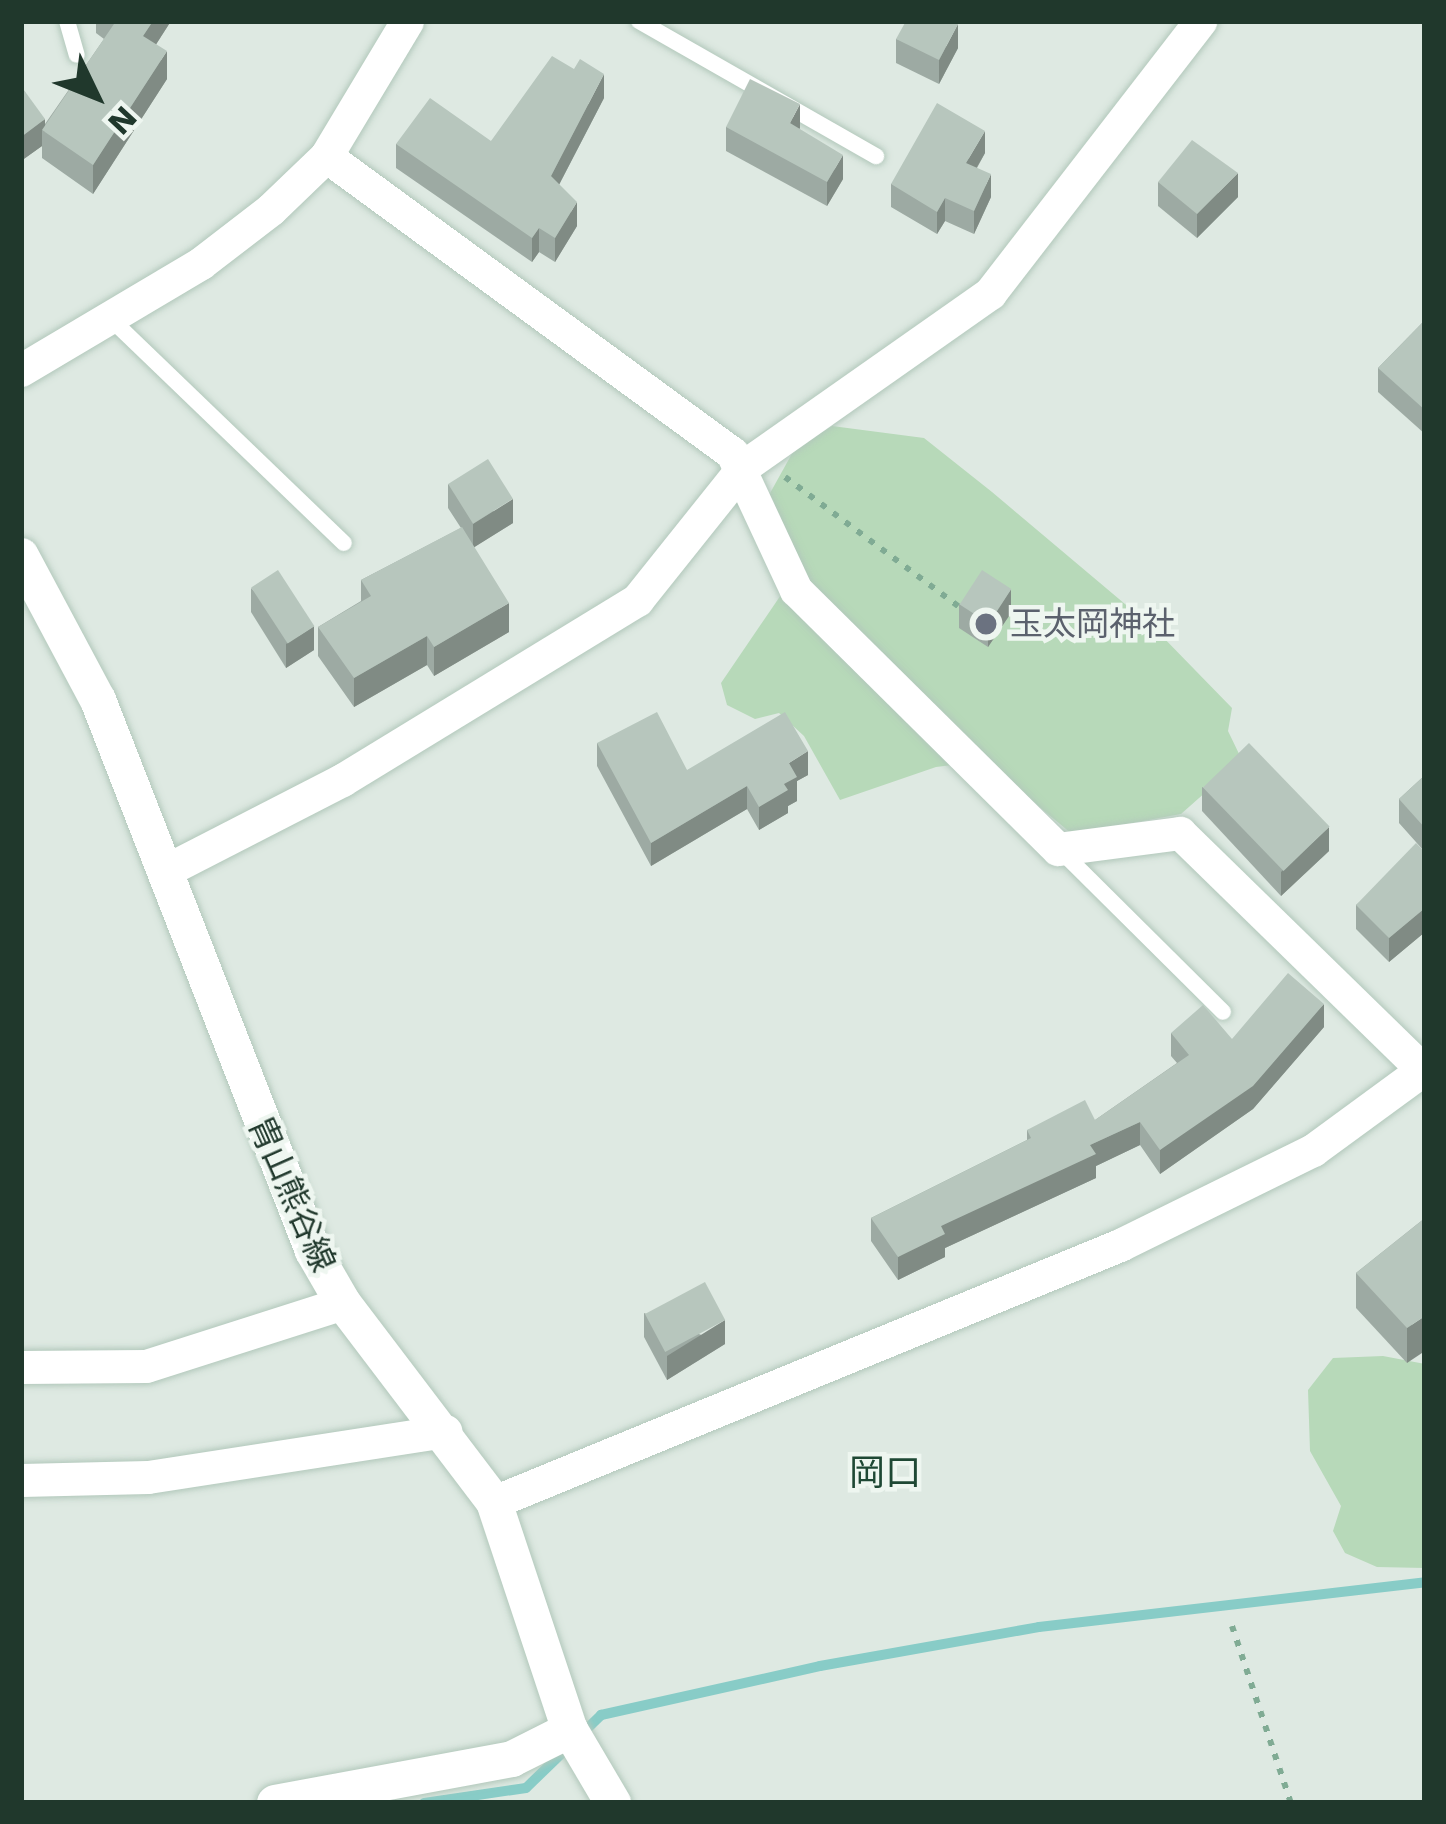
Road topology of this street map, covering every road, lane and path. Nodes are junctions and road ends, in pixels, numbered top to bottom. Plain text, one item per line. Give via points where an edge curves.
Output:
1 (67, 21) edge
2 (407, 21) edge
3 (640, 21) edge
4 (1200, 21) edge
5 (77, 56) dead end
6 (326, 156) junction
7 (876, 156) dead end
8 (111, 319) junction
9 (21, 370) edge
10 (751, 462) junction
11 (344, 543) dead end
12 (21, 556) edge
13 (958, 606) edge
14 (1058, 849) junction
15 (165, 871) junction
16 (1222, 1012) dead end
17 (1424, 1069) edge
18 (343, 1303) junction
19 (21, 1367) edge
20 (445, 1431) junction
21 (21, 1480) edge
22 (494, 1502) junction
23 (1232, 1625) dead end
24 (570, 1731) junction
25 (274, 1803) edge
26 (613, 1803) edge
27 (1292, 1803) edge

1 - 5 lane
2 - 6 street
3 - 7 lane
4 - 10 street via 989,293
6 - 8 street via 201,263
6 - 10 street
8 - 9 street
8 - 11 lane
10 - 13 path
10 - 14 street via 796,590
10 - 15 street via 638,600 342,780
12 - 15 main road, 胄山熊谷線 via 98,700
14 - 16 lane
14 - 17 street via 1180,833
15 - 18 main road, 胄山熊谷線 via 264,1133
17 - 22 street via 1313,1150 1120,1245
18 - 19 street via 146,1366
18 - 20 main road, 胄山熊谷線
20 - 21 street via 148,1477
20 - 22 main road, 胄山熊谷線
22 - 24 main road, 胄山熊谷線
23 - 27 path
24 - 25 main road via 512,1759
24 - 26 main road, 胄山熊谷線

